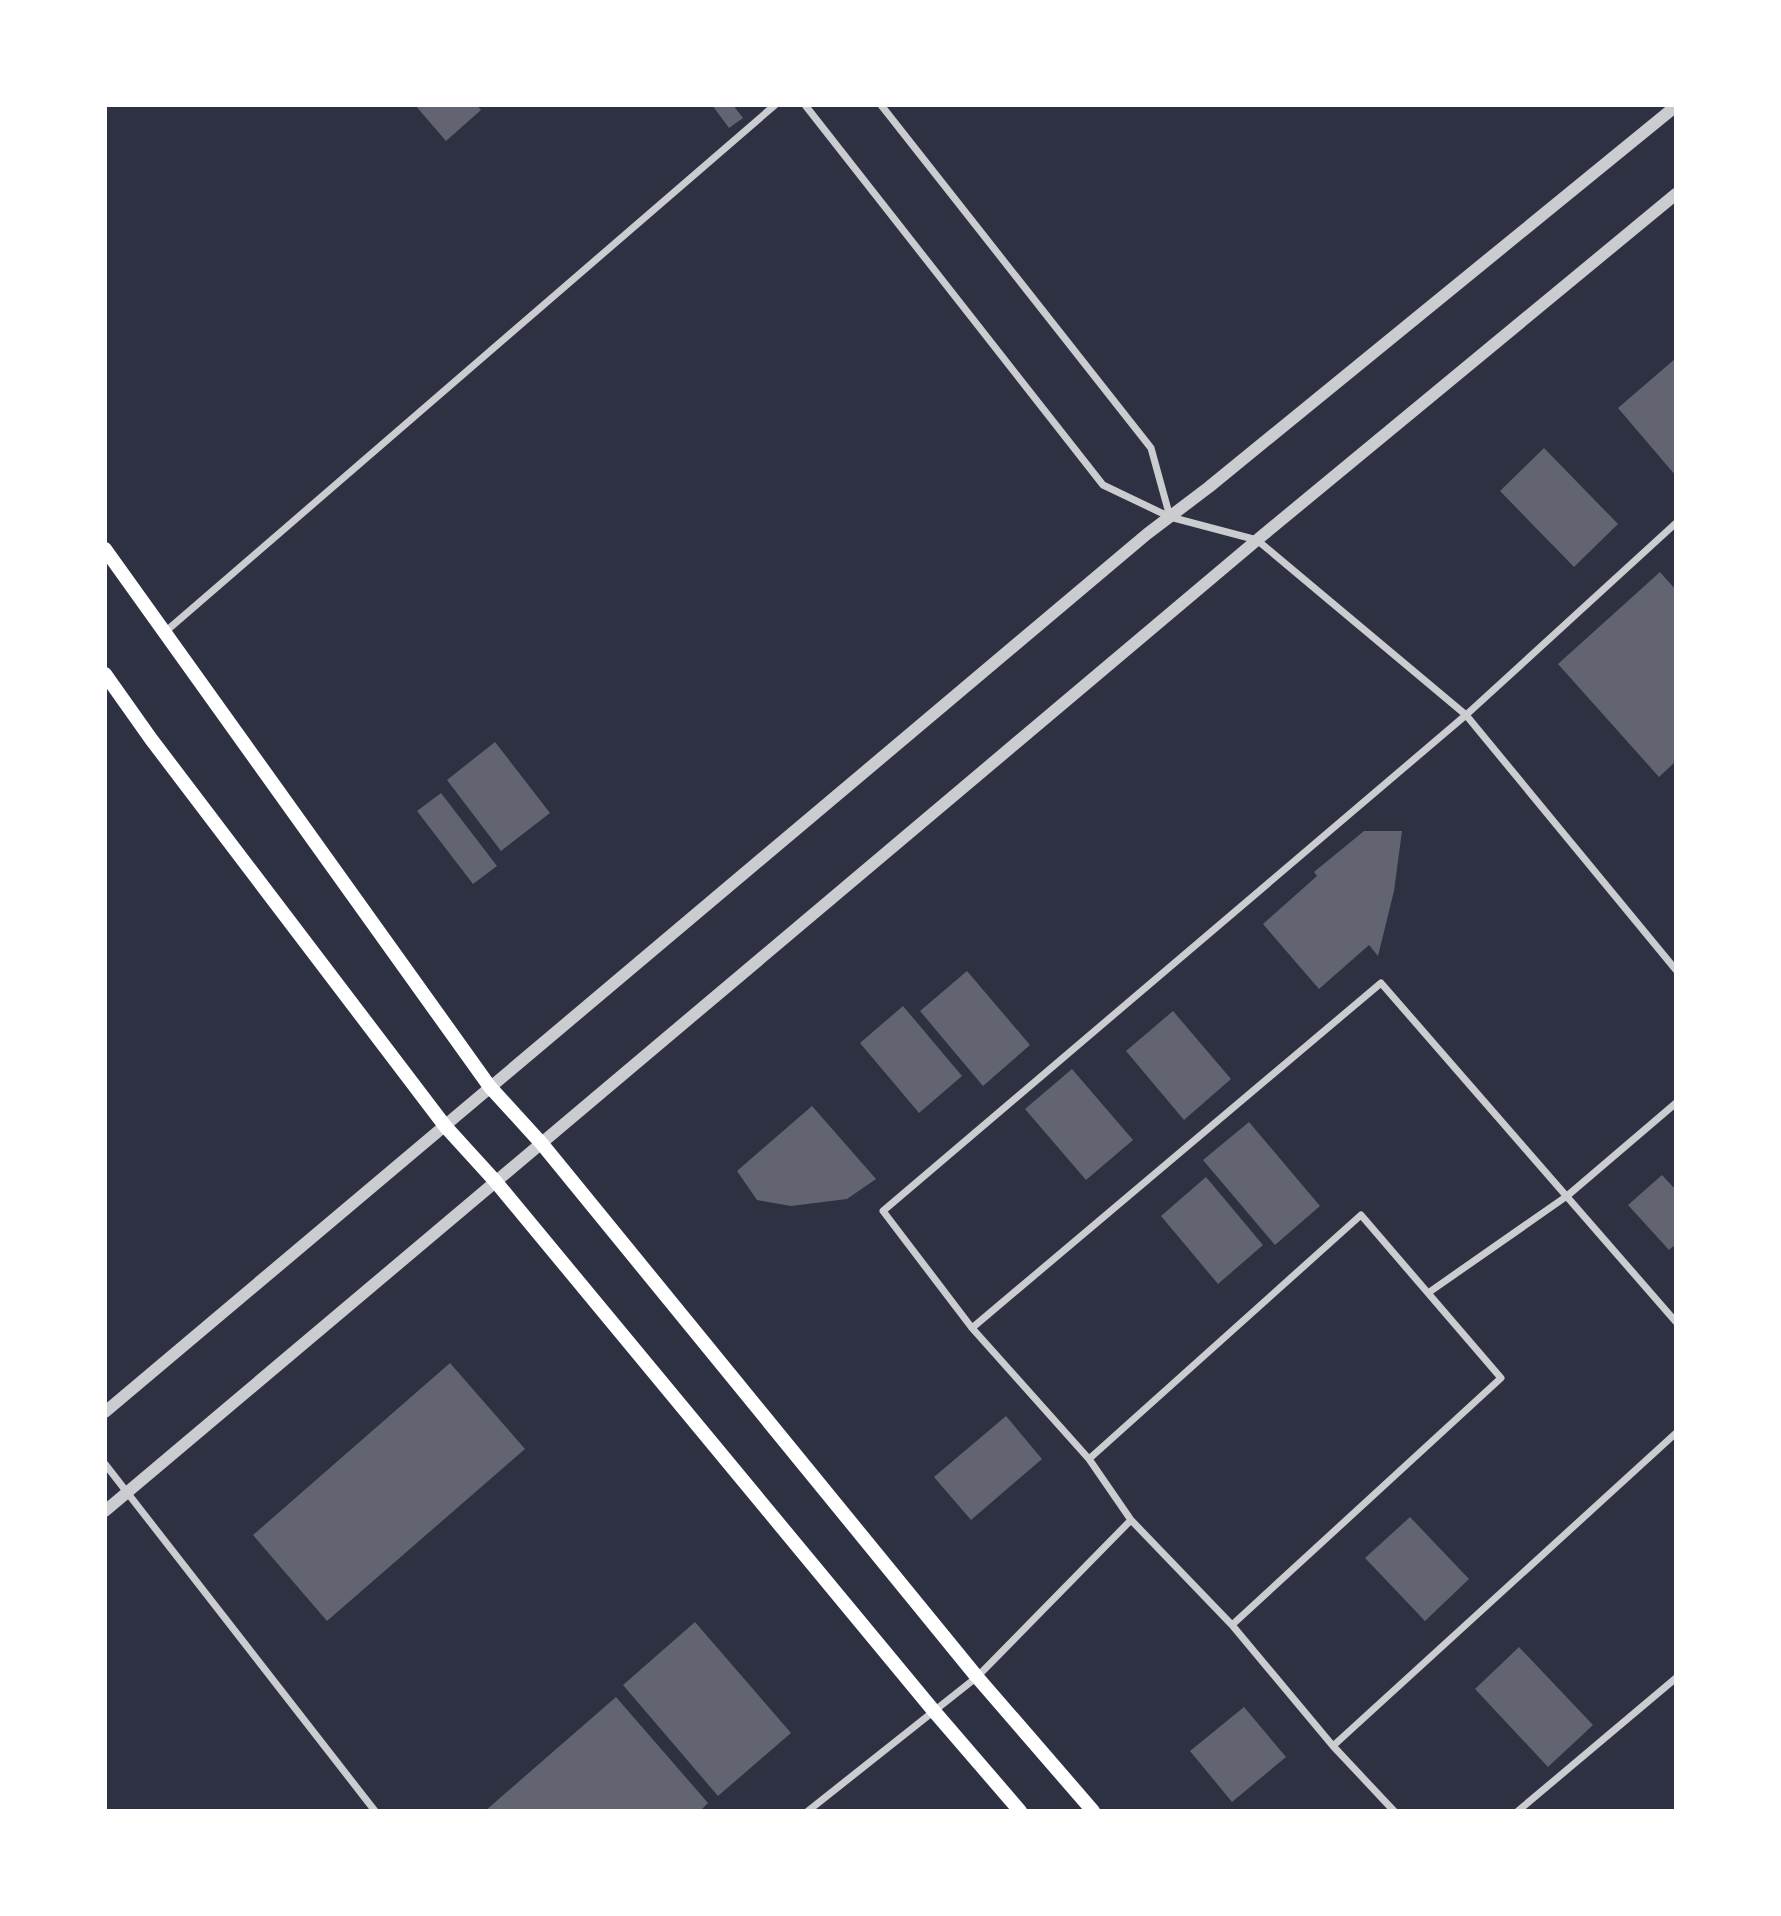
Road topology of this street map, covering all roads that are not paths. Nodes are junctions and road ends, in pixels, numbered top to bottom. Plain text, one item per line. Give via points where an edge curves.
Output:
1 (775, 105) edge
2 (805, 105) edge
3 (881, 105) edge
4 (1676, 106) edge
5 (1676, 194) edge
6 (1170, 517) junction
7 (1676, 523) edge
8 (1257, 540) junction
9 (105, 549) edge
10 (165, 632) junction
11 (105, 674) edge
12 (1466, 715) junction
13 (1676, 970) edge
14 (490, 1087) junction
15 (1676, 1102) edge
16 (445, 1125) junction
17 (542, 1144) junction
18 (496, 1182) junction
19 (1567, 1196) junction
20 (1428, 1293) junction
21 (1676, 1322) edge
22 (972, 1328) junction
23 (105, 1412) edge
24 (1676, 1433) edge
25 (1089, 1459) junction
26 (105, 1464) edge
27 (128, 1492) junction
28 (105, 1511) edge
29 (1131, 1520) junction
30 (1232, 1625) junction
31 (977, 1677) junction
32 (1676, 1678) edge
33 (933, 1710) junction
34 (1333, 1746) junction
35 (375, 1811) edge
36 (808, 1811) edge
37 (1020, 1811) edge
38 (1093, 1811) edge
39 (1394, 1811) edge
40 (1518, 1811) edge

1 - 10 street
2 - 6 street via 1103,485
3 - 6 street via 1151,449
4 - 6 street
5 - 8 street
6 - 8 street
6 - 14 street
7 - 12 street
8 - 12 street
8 - 17 street
9 - 10 main road
10 - 14 main road
11 - 16 main road
12 - 13 street
12 - 22 street via 883,1211
14 - 16 street
14 - 17 main road
15 - 19 street
16 - 18 main road
16 - 23 street
17 - 18 street
17 - 31 main road
18 - 27 street
18 - 33 main road
19 - 20 street
19 - 21 street
19 - 22 street via 1381,983
20 - 25 street via 1361,1215
20 - 30 street via 1502,1378
22 - 25 street
24 - 34 street
25 - 29 street
26 - 27 street
27 - 28 street
27 - 35 street
29 - 30 street
29 - 31 street
30 - 34 street
31 - 33 street
31 - 38 main road
32 - 40 street
33 - 36 street
33 - 37 main road
34 - 39 street

